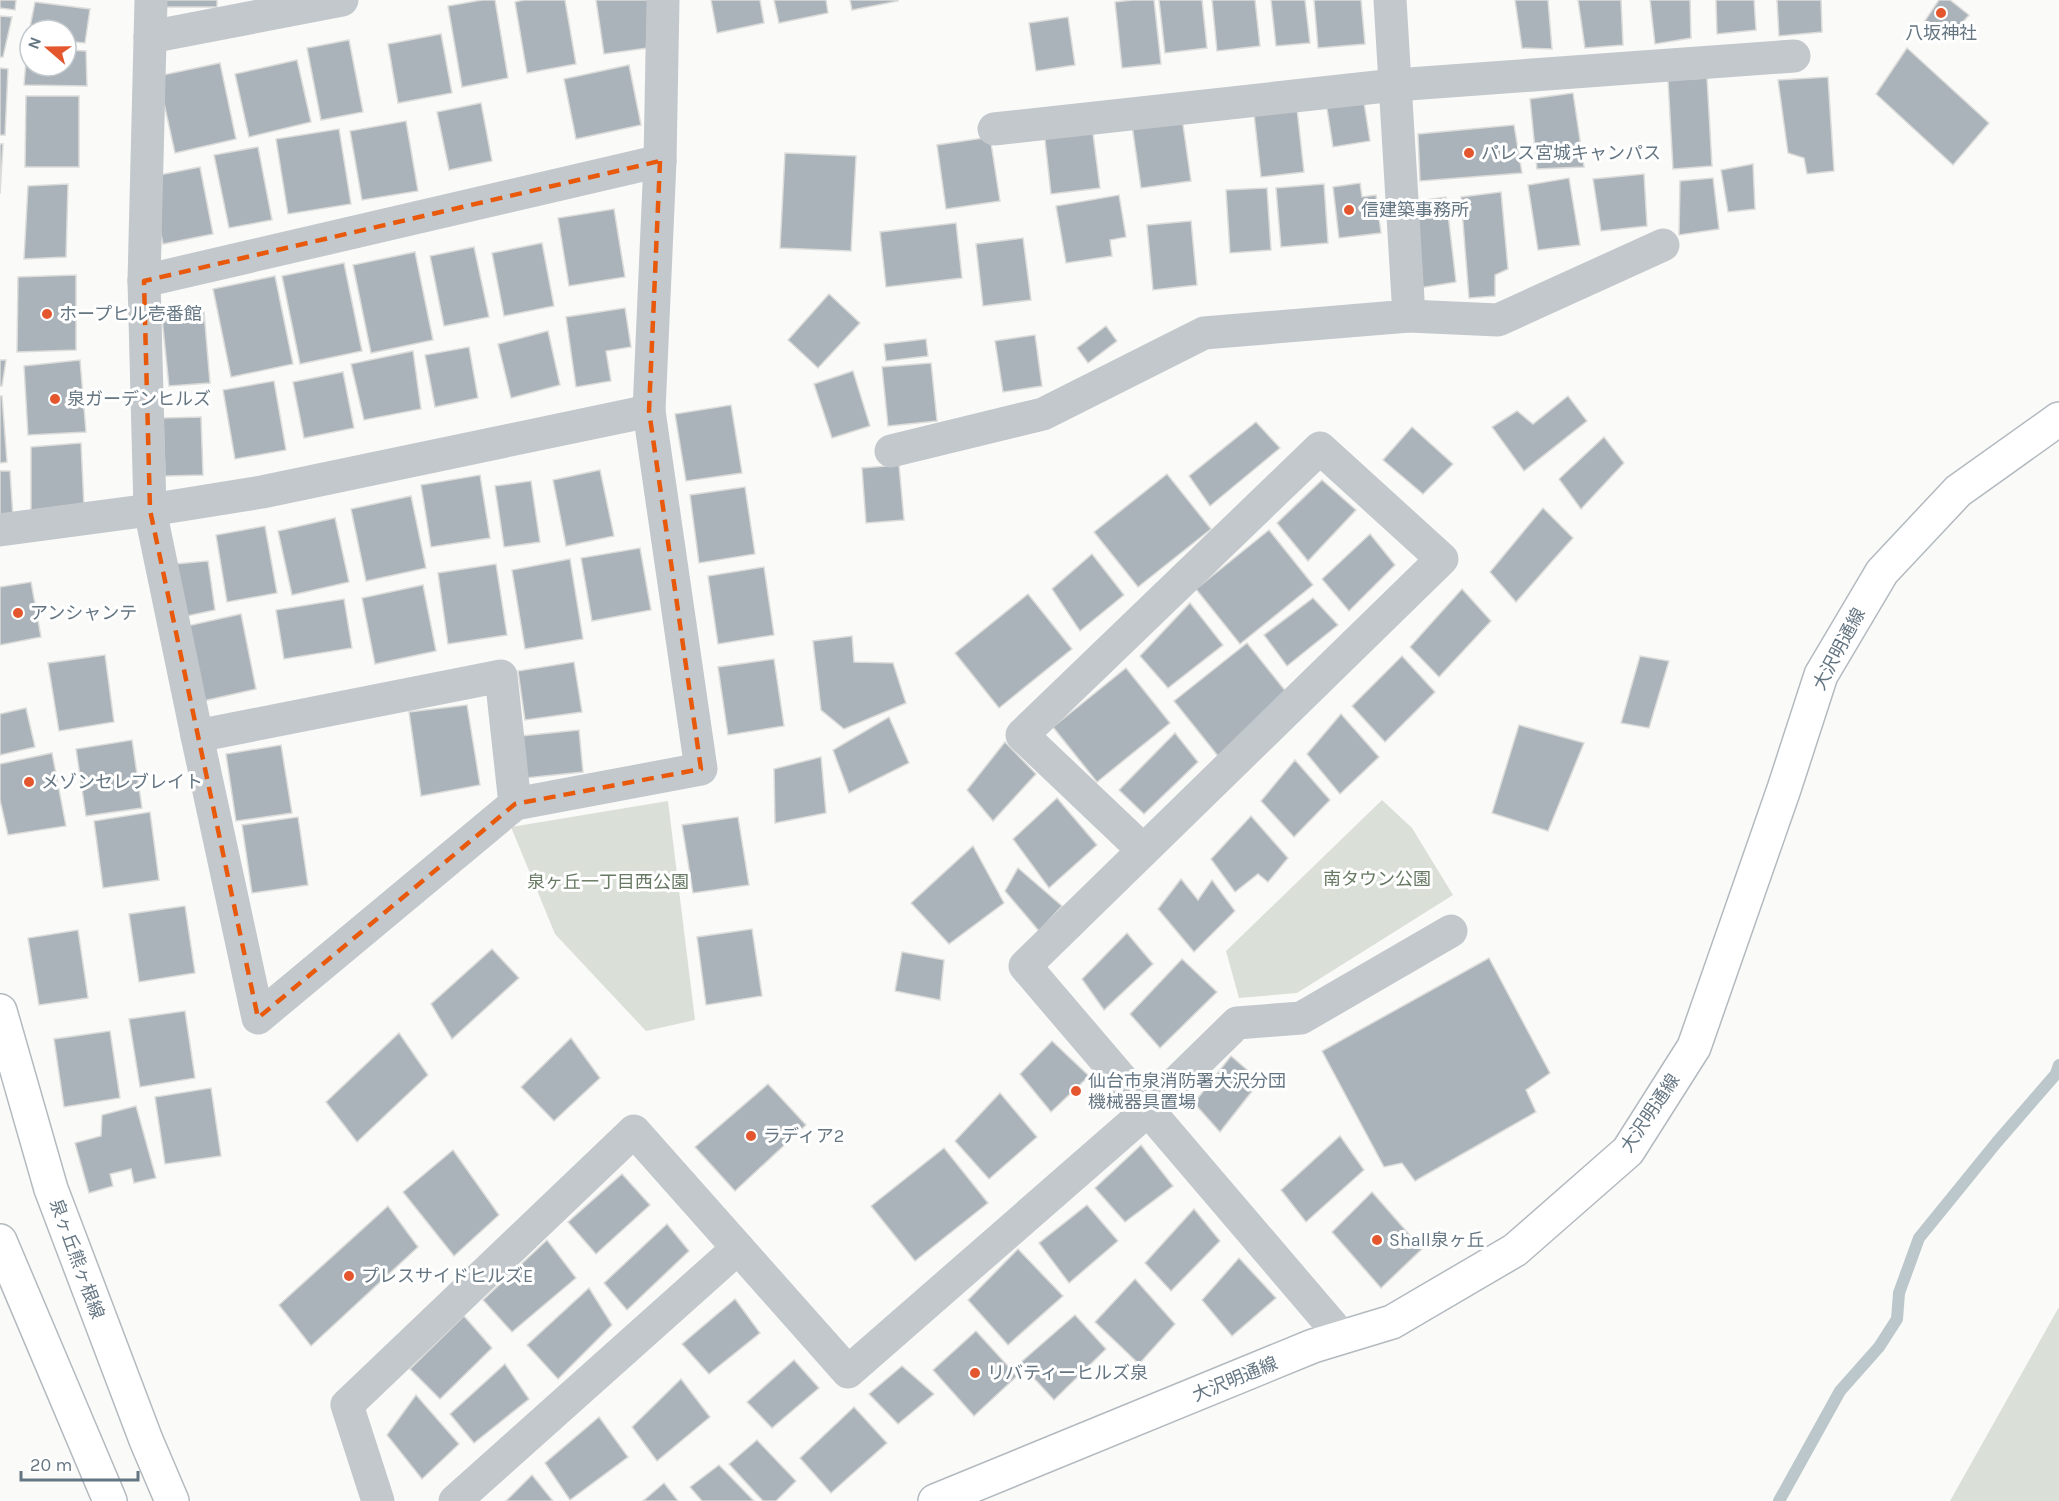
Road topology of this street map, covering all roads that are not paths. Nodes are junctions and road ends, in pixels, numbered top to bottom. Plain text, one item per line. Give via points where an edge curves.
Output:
1 (151, 0) edge
2 (342, 0) edge
3 (663, 0) edge
4 (1390, 0) edge
5 (150, 37) junction
6 (1794, 56) dead end
7 (1395, 84) junction
8 (994, 129) dead end
9 (660, 161) junction
10 (1663, 245) dead end
11 (144, 281) junction
12 (1409, 316) junction
13 (649, 411) junction
14 (2059, 419) edge
15 (891, 451) dead end
16 (150, 510) junction
17 (0, 530) edge
18 (197, 736) junction
19 (515, 804) junction
20 (1143, 850) junction
21 (1451, 931) dead end
22 (0, 1011) edge
23 (1148, 1110) junction
24 (0, 1241) edge
25 (738, 1248) junction
26 (1342, 1337) junction
27 (110, 1501) edge
28 (172, 1501) edge
29 (378, 1501) edge
30 (455, 1501) edge
31 (935, 1501) edge

1 - 5 street
2 - 5 street
3 - 9 street
4 - 7 street
5 - 11 street
6 - 7 street
7 - 8 street
7 - 12 street
9 - 11 street
9 - 13 street
10 - 12 street via 1498,320
11 - 16 street
12 - 15 street via 1204,333 1043,414
13 - 16 street via 261,492
13 - 19 street via 701,769
14 - 26 street, 大沢明通線 via 1958,491 1882,572 1821,675 1694,1047 1628,1150 1515,1250 1392,1322
16 - 17 street
16 - 18 street
18 - 19 street via 501,676
18 - 19 street via 258,1018
20 - 20 street via 1022,735 1320,448 1442,559
20 - 23 street via 1025,966
21 - 23 street via 1301,1018 1237,1023
22 - 28 street, 泉ヶ丘熊ヶ根線 via 51,1189
23 - 25 street via 848,1372
23 - 26 street
24 - 27 street
25 - 29 street via 634,1131 347,1405
25 - 30 street
26 - 31 street, 大沢明通線

